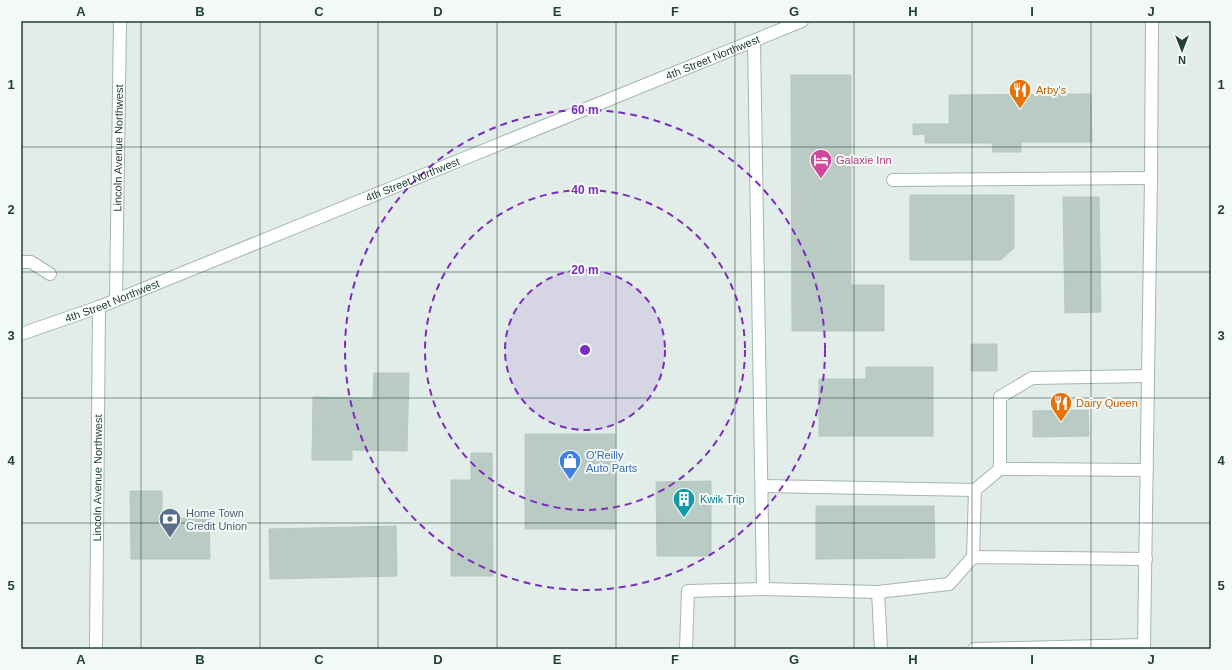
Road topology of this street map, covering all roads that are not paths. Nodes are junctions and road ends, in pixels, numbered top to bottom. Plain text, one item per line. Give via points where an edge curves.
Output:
1 (120, 21) edge
2 (802, 21) edge
3 (1152, 21) edge
4 (754, 41) junction
5 (1152, 178) junction
6 (893, 180) dead end
7 (21, 262) edge
8 (50, 274) dead end
9 (116, 299) junction
10 (99, 307) junction
11 (21, 334) edge
12 (1148, 376) junction
13 (1000, 469) junction
14 (1147, 470) junction
15 (762, 486) junction
16 (975, 490) junction
17 (973, 557) junction
18 (1146, 559) junction
19 (763, 589) junction
20 (878, 592) junction
21 (96, 649) edge
22 (686, 649) edge
23 (881, 649) edge
24 (974, 649) edge

1 - 9 street, Lincoln Avenue Northwest
2 - 4 street, 4th Street Northwest
3 - 5 street
4 - 9 street, 4th Street Northwest
4 - 15 street
5 - 6 street
5 - 12 street
7 - 8 street via 31,262
9 - 10 street, 4th Street Northwest
10 - 11 street, 4th Street Northwest
10 - 21 street, Lincoln Avenue Northwest
12 - 13 street via 1032,378 1000,397
12 - 14 street
13 - 14 street
13 - 16 street
14 - 18 street
15 - 16 street
15 - 19 street
16 - 17 street
17 - 18 street
17 - 20 street via 949,584
18 - 24 street via 1144,645
19 - 20 street
19 - 22 street via 688,591
20 - 23 street

